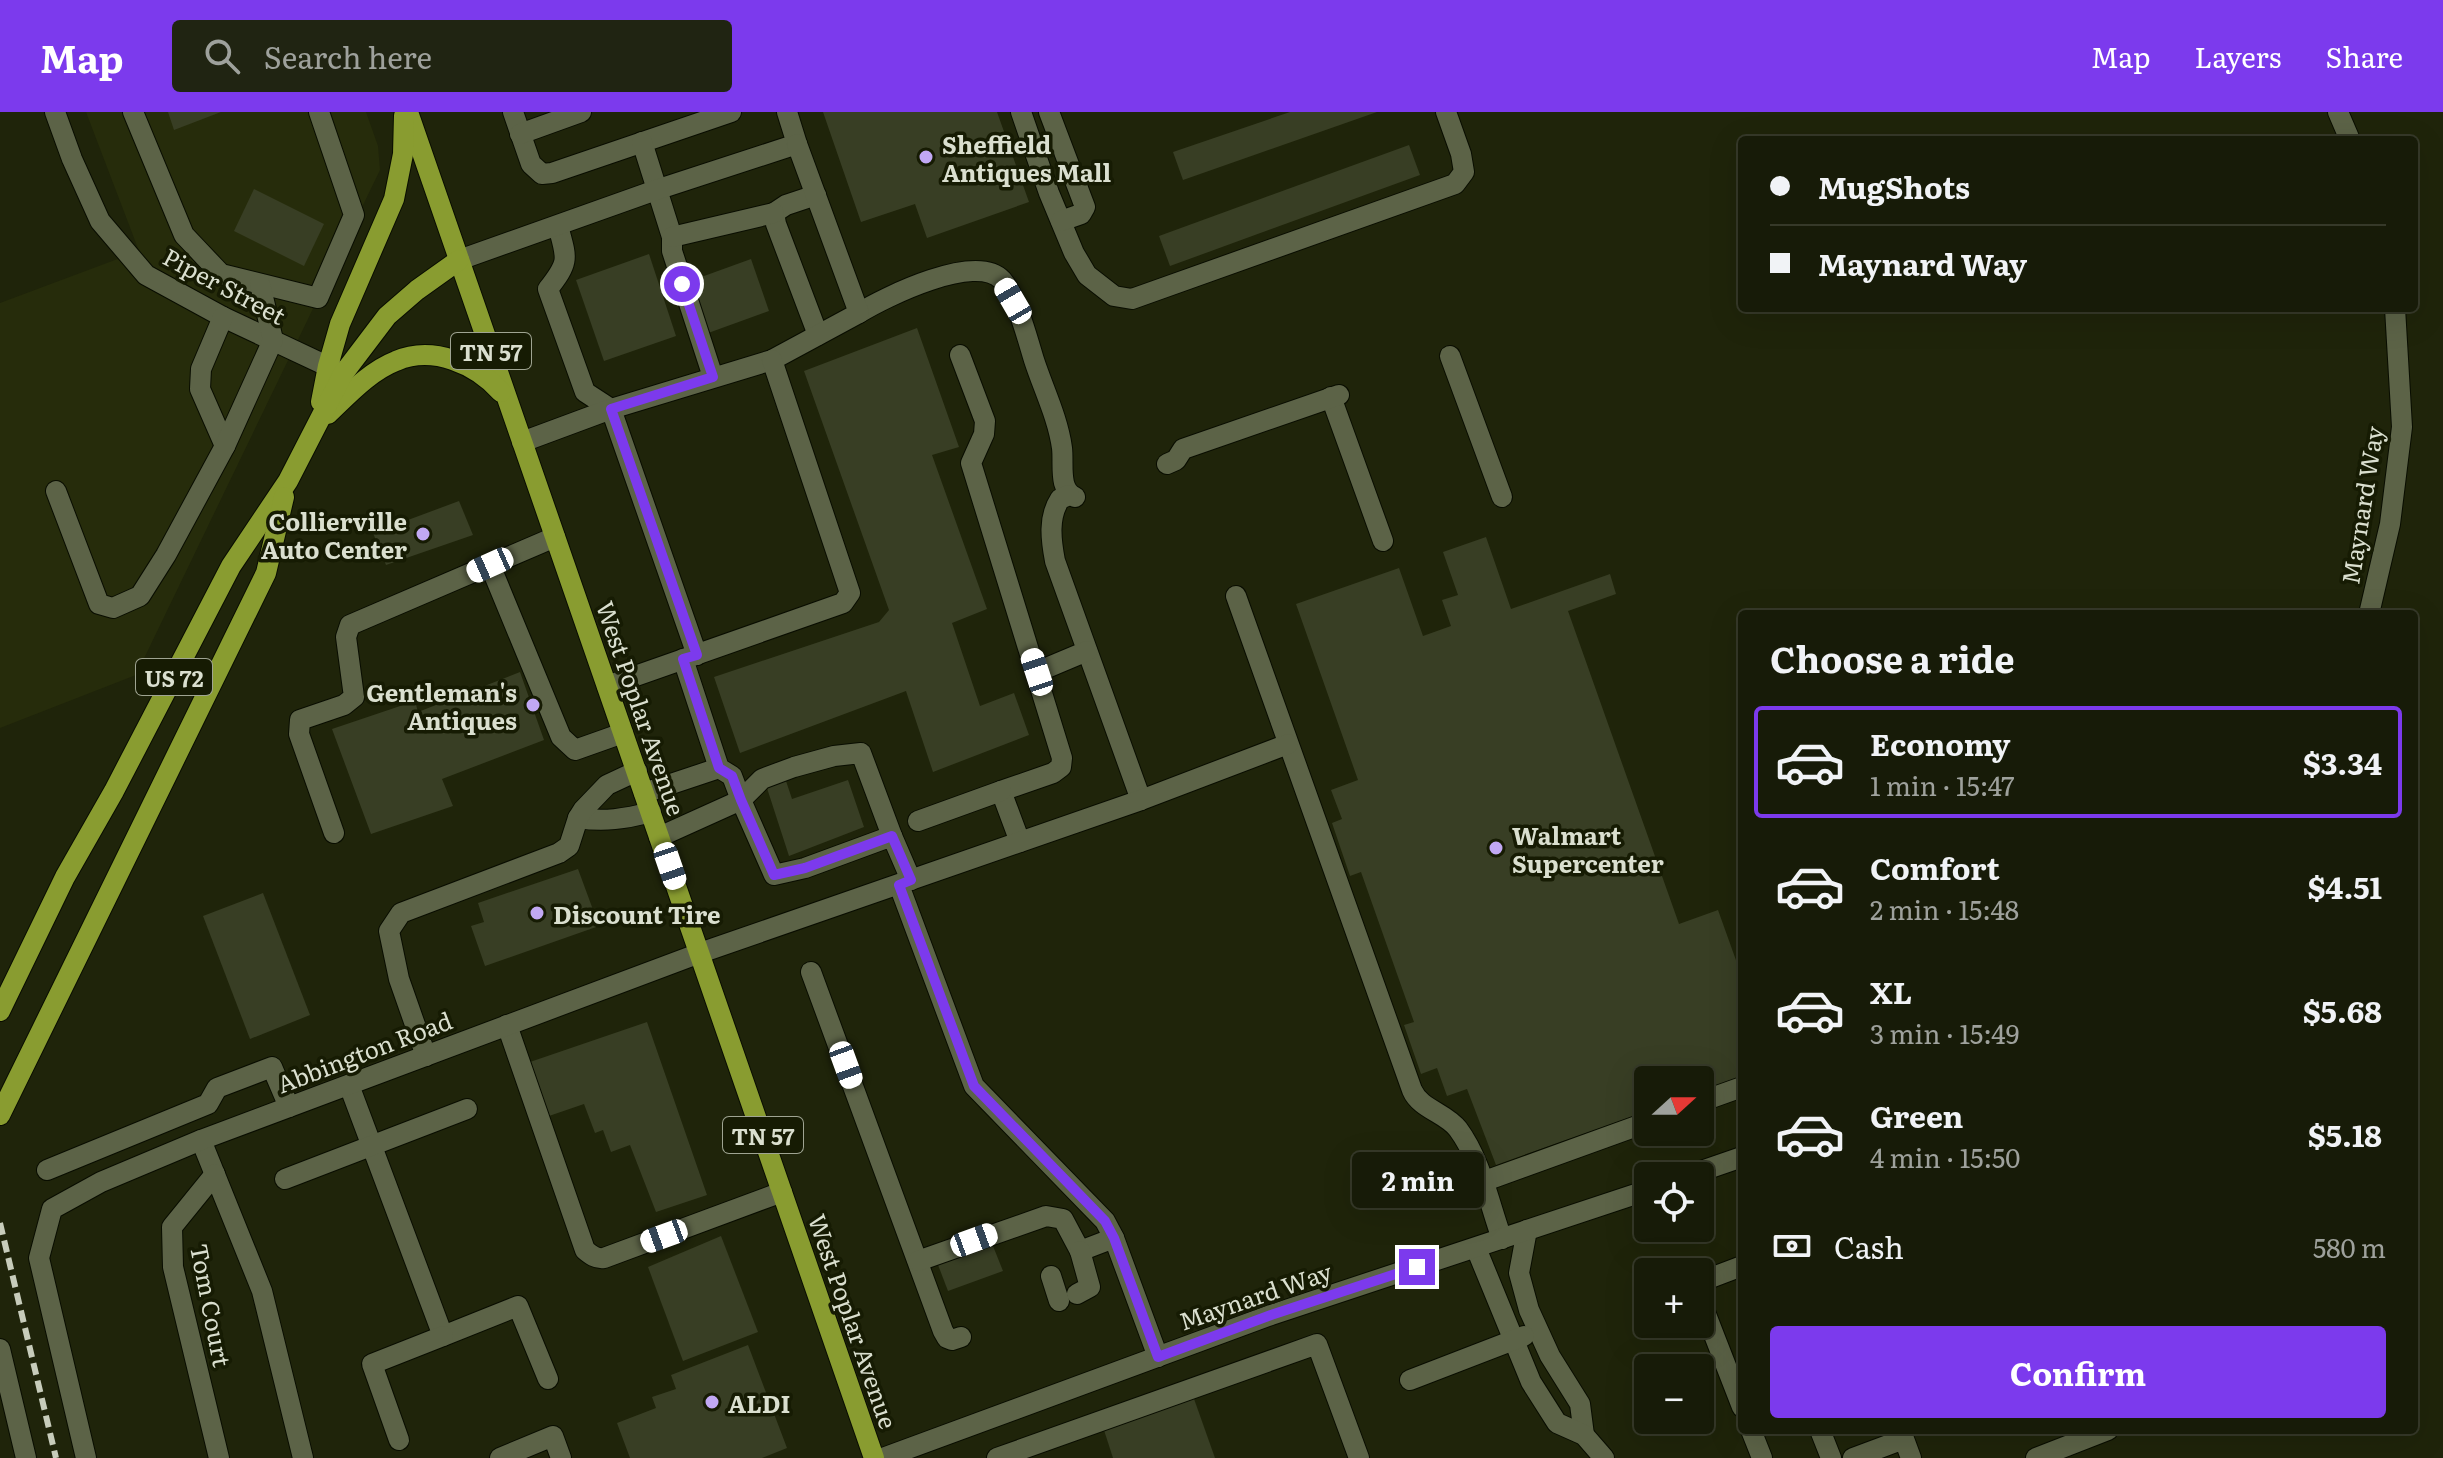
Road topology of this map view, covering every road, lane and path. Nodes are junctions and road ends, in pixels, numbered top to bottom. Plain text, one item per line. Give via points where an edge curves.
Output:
1 (55, 112) edge
2 (133, 112) edge
3 (319, 112) edge
4 (406, 112) edge
5 (513, 112) edge
6 (581, 112) edge
7 (731, 112) edge
8 (787, 112) edge
9 (1021, 112) edge
10 (1049, 112) edge
11 (1446, 112) edge
12 (2338, 112) edge
13 (520, 134) junction
14 (2348, 136) edge
15 (642, 142) junction
16 (797, 144) junction
17 (656, 190) junction
18 (816, 195) junction
19 (774, 213) junction
20 (1061, 221) junction
21 (558, 226) junction
22 (672, 237) junction
23 (459, 260) junction
24 (260, 284) junction
25 (2395, 312) edge
26 (859, 313) junction
27 (223, 317) junction
28 (818, 335) junction
29 (273, 340) junction
30 (960, 355) dead end
31 (1450, 356) dead end
32 (772, 360) junction
33 (336, 370) junction
34 (713, 377) junction
35 (363, 383) junction
36 (507, 399) junction
37 (611, 409) junction
38 (317, 425) junction
39 (522, 442) junction
40 (225, 446) junction
41 (1167, 464) dead end
42 (288, 481) junction
43 (56, 491) dead end
44 (1502, 497) dead end
45 (555, 537) junction
46 (1383, 541) dead end
47 (490, 565) junction
48 (1236, 596) dead end
49 (2370, 610) edge
50 (1087, 651) junction
51 (690, 657) junction
52 (1037, 672) junction
53 (607, 686) junction
54 (623, 733) junction
55 (1288, 744) junction
56 (719, 768) junction
57 (637, 771) junction
58 (1001, 791) junction
59 (741, 800) junction
60 (1141, 800) junction
61 (648, 802) junction
62 (578, 818) junction
63 (918, 821) dead end
64 (334, 833) dead end
65 (892, 836) junction
66 (659, 837) junction
67 (1020, 842) junction
68 (905, 882) junction
69 (700, 953) junction
70 (811, 972) dead end
71 (0, 1011) edge
72 (507, 1025) junction
73 (426, 1056) junction
74 (349, 1085) junction
75 (1738, 1088) edge
76 (1714, 1097) edge
77 (289, 1107) junction
78 (467, 1109) dead end
79 (0, 1115) edge
80 (152, 1127) junction
81 (1634, 1127) edge
82 (201, 1140) junction
83 (372, 1145) junction
84 (162, 1156) junction
85 (1738, 1158) edge
86 (1714, 1167) edge
87 (47, 1170) dead end
88 (215, 1174) junction
89 (285, 1179) dead end
90 (1482, 1182) junction
91 (782, 1192) junction
92 (1634, 1195) edge
93 (1527, 1230) junction
94 (1114, 1238) junction
95 (1502, 1239) junction
96 (1476, 1248) junction
97 (1080, 1251) junction
98 (918, 1261) junction
99 (1738, 1268) edge
100 (1051, 1276) dead end
101 (1714, 1277) edge
102 (1539, 1330) junction
103 (1714, 1335) edge
104 (443, 1336) junction
105 (961, 1337) dead end
106 (1512, 1341) junction
107 (0, 1349) edge
108 (1158, 1357) junction
109 (548, 1379) dead end
110 (1410, 1380) dead end
111 (1738, 1397) edge
112 (1753, 1434) edge
113 (1822, 1434) edge
114 (2098, 1434) edge
115 (1584, 1435) junction
116 (399, 1440) dead end
117 (26, 1458) edge
118 (86, 1458) edge
119 (219, 1458) edge
120 (303, 1458) edge
121 (500, 1458) edge
122 (561, 1458) edge
123 (874, 1458) edge
124 (883, 1458) edge
125 (997, 1458) edge
126 (1359, 1458) edge
127 (1604, 1458) edge
128 (1762, 1458) edge
129 (1831, 1458) edge
130 (1853, 1458) edge
131 (1911, 1458) edge
132 (2036, 1458) edge

1 - 27 street, Piper Street via 100,221 146,275
2 - 24 street via 184,235 221,274
3 - 24 street via 354,215 318,298
4 - 23 main road, West Poplar Avenue / US 72
4 - 33 main road, US 72 via 394,199 340,324
5 - 13 street
6 - 13 street
7 - 15 street
8 - 16 street
9 - 20 street
10 - 20 street via 1085,207 1081,214
11 - 20 street via 1464,172 1455,184 1132,299 1114,296 1087,275
12 - 14 street
13 - 15 street via 531,164 542,174
15 - 17 street
16 - 17 street
16 - 18 street
17 - 21 street
17 - 22 street
18 - 19 street
18 - 26 street
19 - 22 street
19 - 28 street
21 - 23 street
21 - 37 street via 566,257 548,289 585,392
22 - 34 street
23 - 33 main road, US 72 via 387,316
23 - 36 main road, West Poplar Avenue / TN 57
24 - 29 street
25 - 49 street, Maynard Way via 2402,427 2390,524
26 - 28 street
26 - 50 street via 884,298 951,274 987,272 1001,279 1062,446 1067,494 1052,518 1052,545
27 - 29 street, Piper Street
27 - 40 street via 201,369 200,389
28 - 32 street
29 - 33 street, Piper Street
29 - 40 street
30 - 52 street via 985,421 971,463
31 - 44 street
32 - 34 street
32 - 51 street via 850,593 843,603
33 - 35 street, Piper Street
33 - 38 main road, US 72
34 - 37 street
35 - 36 main road via 397,360 425,355 467,365 488,377
35 - 38 main road
36 - 39 main road, West Poplar Avenue / TN 57
37 - 39 street
37 - 51 street
38 - 42 main road, US 72
39 - 45 main road, West Poplar Avenue / TN 57
40 - 43 street via 140,596 113,608 99,604
41 - 46 street via 1183,449 1335,396
42 - 71 main road, US 72 via 231,566 65,877
42 - 79 main road, US 72 via 266,573
45 - 47 street
45 - 53 main road, West Poplar Avenue / TN 57
47 - 54 street via 561,737 575,750
47 - 64 street via 347,630 354,697 300,720 299,734
48 - 55 street
50 - 52 street
50 - 60 street
51 - 53 street
51 - 56 street
52 - 58 street via 1061,767
53 - 54 main road, West Poplar Avenue / TN 57
54 - 57 main road, West Poplar Avenue / TN 57
55 - 60 street, Abbington Road
55 - 90 street via 1414,1096 1459,1131
56 - 59 street via 732,776
56 - 61 street
57 - 61 main road, West Poplar Avenue / TN 57
57 - 62 street via 607,785
58 - 63 street
58 - 67 street
59 - 65 street via 774,875
59 - 65 street via 772,775 861,753
59 - 66 street
60 - 67 street, Abbington Road
61 - 62 street via 619,820
61 - 66 main road, West Poplar Avenue / TN 57
62 - 73 street via 569,846 559,853 401,913 389,931 399,979
65 - 68 street
66 - 69 main road, West Poplar Avenue / TN 57
67 - 68 street, Abbington Road
68 - 69 street, Abbington Road
68 - 94 street via 974,1086 1097,1210
69 - 72 street, Abbington Road
69 - 91 main road, West Poplar Avenue / TN 57
70 - 98 street
72 - 73 street, Abbington Road
72 - 91 street via 591,1255 604,1258
73 - 74 street, Abbington Road
74 - 77 street, Abbington Road
74 - 83 street
75 - 76 street
77 - 80 street via 272,1067 217,1088 208,1104
77 - 82 street, Abbington Road
78 - 83 street
80 - 84 street
80 - 87 street
81 - 90 street
82 - 84 street, Abbington Road
82 - 88 street
83 - 89 street
83 - 104 street
84 - 118 street, Abbington Road via 52,1209 39,1258
85 - 86 street
88 - 119 street, Tom Court via 172,1227 173,1267
88 - 120 street via 262,1291
90 - 95 street
91 - 123 main road, West Poplar Avenue / TN 57
92 - 93 street, Maynard Way
93 - 95 street, Maynard Way
93 - 102 street via 1519,1273
94 - 97 street
94 - 108 street
95 - 96 street, Maynard Way
96 - 106 street
96 - 108 street, Maynard Way
97 - 98 street via 1063,1219 1046,1216
97 - 100 street via 1090,1287 1068,1298
98 - 105 street via 947,1338
99 - 101 street
102 - 106 street
102 - 115 street via 1580,1404
103 - 111 street
104 - 109 street via 518,1306
104 - 116 street via 372,1364
106 - 110 street
106 - 115 street via 1557,1423
107 - 117 street
108 - 124 street, Maynard Way
112 - 128 street
113 - 129 street
114 - 132 street
115 - 127 street
121 - 122 street via 553,1436
125 - 126 street via 1317,1344
130 - 131 street via 1904,1439

